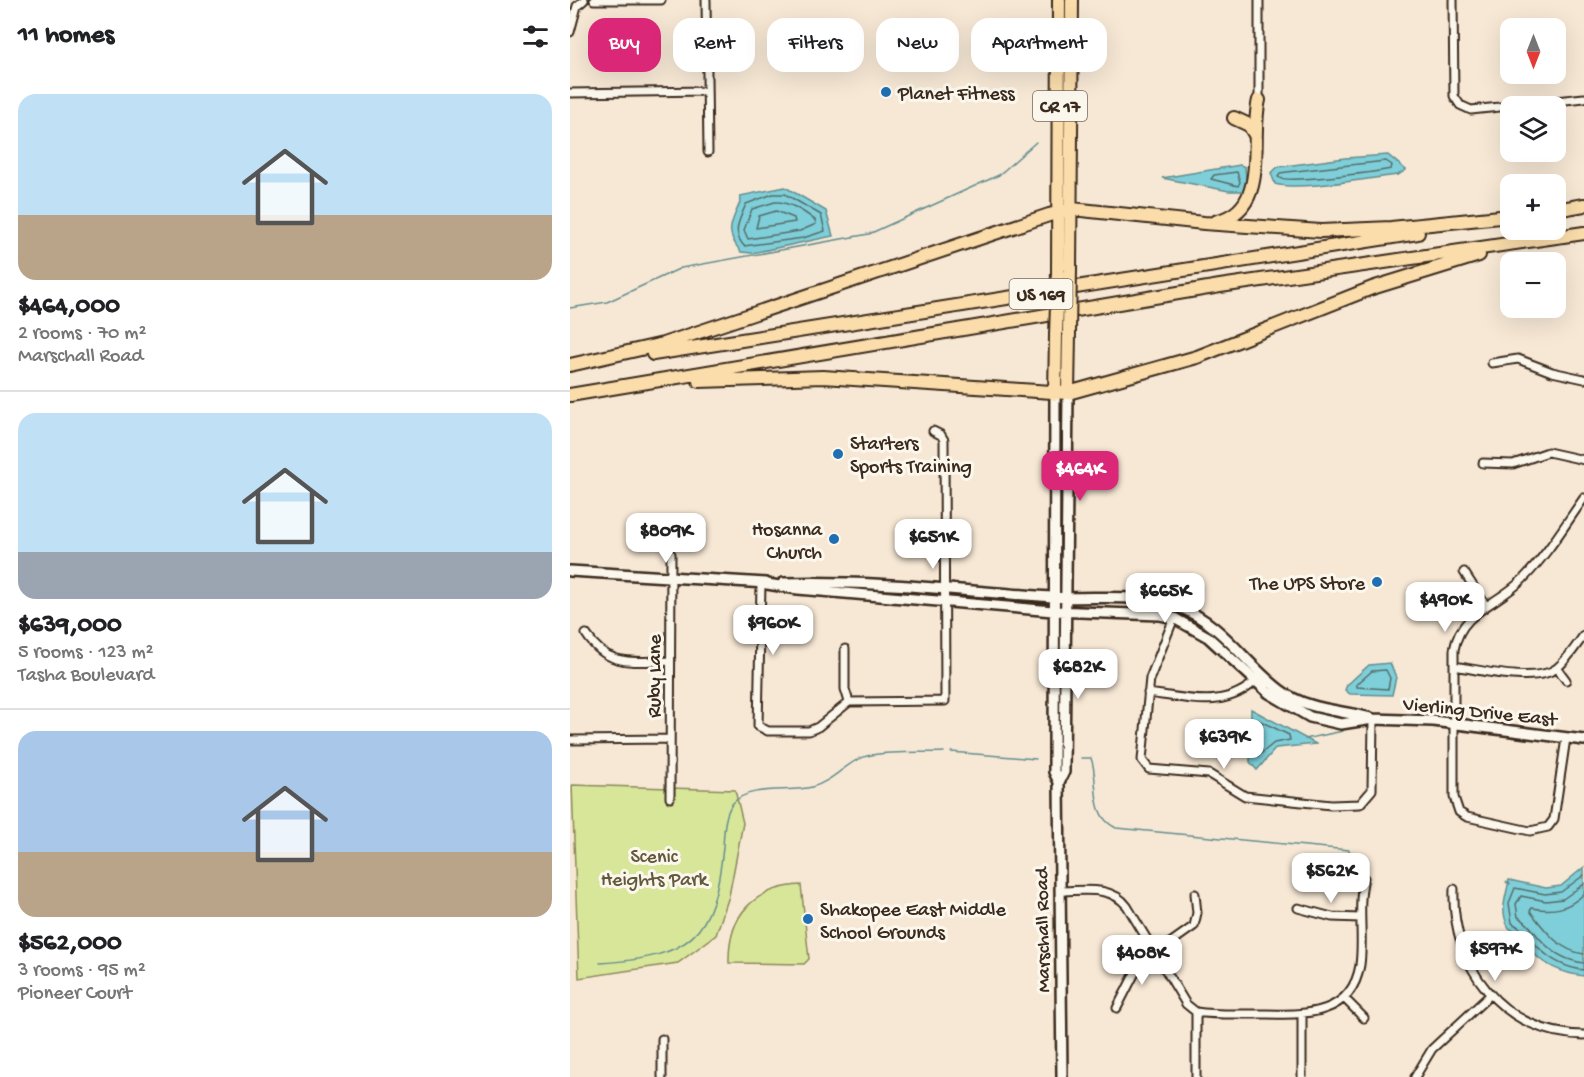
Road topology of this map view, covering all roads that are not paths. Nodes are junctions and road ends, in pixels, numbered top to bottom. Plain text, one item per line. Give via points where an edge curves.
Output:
1 (594, 0) edge
2 (661, 0) edge
3 (706, 0) edge
4 (1059, 0) edge
5 (1072, 0) edge
6 (1259, 0) edge
7 (1453, 0) edge
8 (581, 1) edge
9 (570, 32) edge
10 (707, 91) junction
11 (570, 93) edge
12 (1584, 98) edge
13 (1259, 100) joint
14 (1234, 118) dead end
15 (1255, 135) junction
16 (708, 152) dead end
17 (1584, 205) edge
18 (1566, 208) edge
19 (1072, 209) junction
20 (1059, 212) junction
21 (1500, 218) edge
22 (1500, 219) edge
23 (1204, 223) junction
24 (1584, 233) edge
25 (1528, 241) junction
26 (1064, 271) junction
27 (1492, 363) dead end
28 (570, 366) edge
29 (1584, 379) edge
30 (646, 383) junction
31 (1061, 394) junction
32 (570, 395) edge
33 (933, 431) dead end
34 (1584, 460) edge
35 (1483, 464) dead end
36 (1584, 498) edge
37 (670, 554) dead end
38 (570, 571) edge
39 (1464, 572) dead end
40 (670, 578) junction
41 (761, 583) junction
42 (946, 589) junction
43 (1053, 597) junction
44 (1065, 598) junction
45 (945, 600) junction
46 (1177, 606) junction
47 (1486, 606) junction
48 (1053, 610) junction
49 (1066, 611) junction
50 (1143, 612) junction
51 (1174, 618) junction
52 (586, 634) dead end
53 (1584, 635) edge
54 (845, 649) dead end
55 (669, 661) junction
56 (1454, 666) junction
57 (1557, 668) junction
58 (1259, 677) junction
59 (1566, 680) dead end
60 (1148, 693) junction
61 (849, 702) junction
62 (1373, 719) junction
63 (1454, 723) junction
64 (1566, 738) junction
65 (570, 740) edge
66 (669, 740) junction
67 (1584, 740) edge
68 (1059, 782) junction
69 (670, 798) dead end
70 (1364, 878) dead end
71 (1454, 889) dead end
72 (1060, 891) junction
73 (1195, 894) dead end
74 (1298, 908) dead end
75 (1360, 918) junction
76 (1155, 953) junction
77 (1490, 995) junction
78 (1344, 998) junction
79 (1117, 1008) dead end
80 (1196, 1012) junction
81 (1302, 1014) junction
82 (1364, 1018) dead end
83 (1584, 1035) edge
84 (662, 1039) dead end
85 (662, 1077) edge
86 (1062, 1077) edge
87 (1196, 1077) edge
88 (1302, 1077) edge
89 (1415, 1077) edge

1 - 2 street
3 - 10 street
4 - 20 highway, Marschall Road / CR 17
5 - 19 highway, Marschall Road / CR 17
6 - 13 street
7 - 12 street via 1454,96 1460,105 1471,110
8 - 9 street via 573,14
10 - 11 street
10 - 16 street
13 - 15 highway
14 - 15 highway via 1249,125
15 - 23 highway via 1247,203 1234,215
17 - 18 highway
19 - 20 highway
19 - 23 highway
19 - 26 highway, Marschall Road / CR 17
20 - 26 highway, Marschall Road / CR 17
20 - 28 highway via 663,344
21 - 23 highway via 1321,231
22 - 28 highway, US 169
24 - 25 highway, US 169
25 - 30 highway, US 169 via 1209,288
25 - 31 highway via 1372,288 1197,357
26 - 31 highway, Marschall Road / CR 17, bridge via 1056,335
26 - 31 highway, Marschall Road / CR 17, bridge via 1069,333
27 - 29 street via 1518,359
30 - 31 highway via 823,377
30 - 32 highway, US 169
31 - 43 street, Marschall Road / CR 17
31 - 44 street, Marschall Road / CR 17
33 - 42 street via 944,440
34 - 35 street via 1548,452 1513,464
36 - 47 street via 1522,580
37 - 40 street, Ruby Lane
38 - 40 street, Vierling Drive East
39 - 47 street
40 - 41 street, Vierling Drive East
40 - 55 street, Ruby Lane
41 - 42 street, Vierling Drive East
41 - 45 street, Vierling Drive East
41 - 61 street via 758,726 768,731 809,731
42 - 43 street, Vierling Drive East
42 - 45 street
43 - 44 street, Vierling Drive East
43 - 48 street, Marschall Road / CR 17
44 - 46 street, Vierling Drive East via 1137,599
44 - 49 street, Marschall Road / CR 17
45 - 48 street, Vierling Drive East
45 - 61 street via 945,701
46 - 50 street via 1172,610
46 - 58 street, Vierling Drive East via 1217,628
47 - 56 street via 1460,630
48 - 49 street, Vierling Drive East
48 - 68 street, Marschall Road / CR 17 via 1054,772
49 - 50 street, Vierling Drive East
49 - 68 street, Marschall Road / CR 17 via 1064,772
50 - 51 street, Vierling Drive East
51 - 58 street, Vierling Drive East via 1208,637
51 - 60 street
52 - 55 street via 596,650 618,661
53 - 57 street
54 - 61 street via 845,689
55 - 66 street, Ruby Lane
56 - 57 street via 1534,676
56 - 63 street
57 - 59 street
58 - 60 street via 1243,692 1221,700
58 - 62 street, Vierling Drive East via 1304,703
60 - 62 street via 1142,760 1149,769 1209,774 1245,796 1331,805 1360,804 1372,790
62 - 63 street, Vierling Drive East
63 - 64 street, Vierling Drive East
63 - 64 street via 1457,808 1463,814 1530,831 1548,828 1554,819
64 - 67 street, Vierling Drive East
65 - 66 street
66 - 69 street, Ruby Lane
68 - 72 street, Marschall Road / CR 17
70 - 75 street
71 - 77 street via 1453,913 1459,942 1471,970
72 - 76 street via 1105,892 1118,897
72 - 86 street, Marschall Road / CR 17
73 - 76 street via 1194,926
74 - 75 street via 1332,917
75 - 78 street via 1358,972
76 - 79 street via 1139,965
76 - 80 street via 1186,1004
77 - 83 street via 1531,1023
77 - 89 street via 1432,1049
78 - 81 street via 1324,1010
78 - 82 street
80 - 81 street
80 - 87 street
81 - 88 street
84 - 85 street

